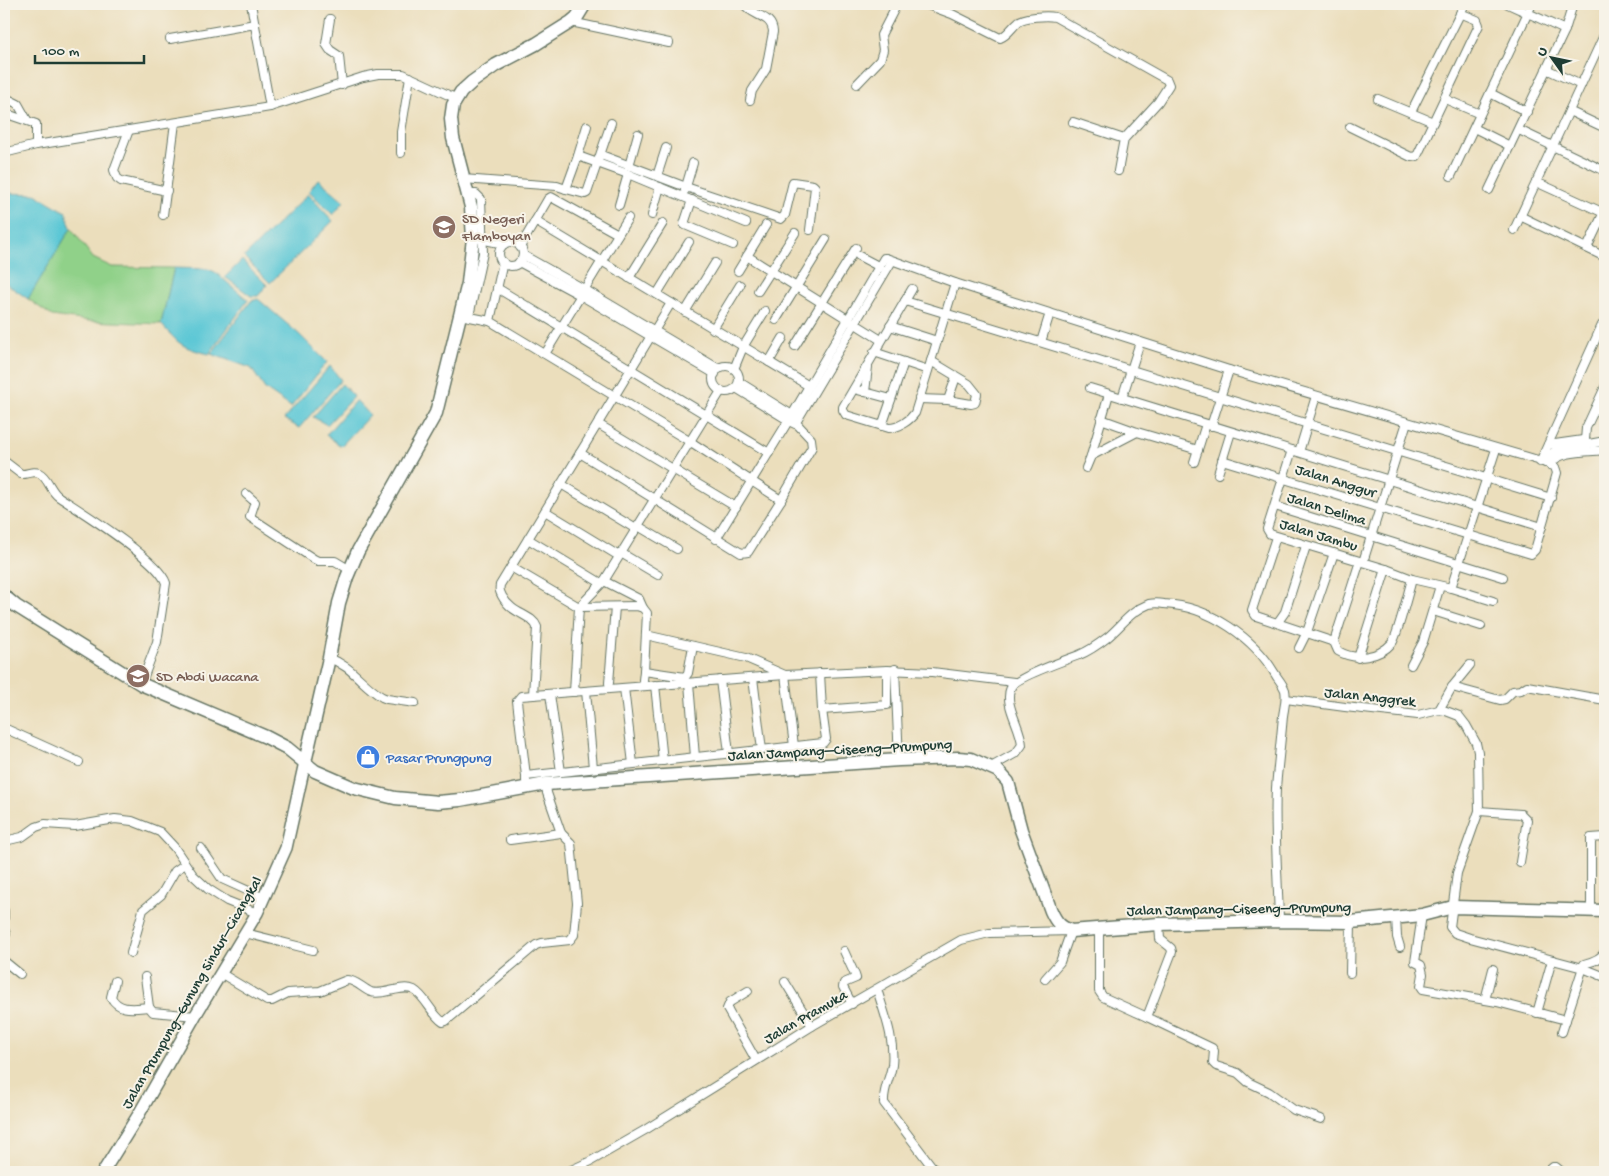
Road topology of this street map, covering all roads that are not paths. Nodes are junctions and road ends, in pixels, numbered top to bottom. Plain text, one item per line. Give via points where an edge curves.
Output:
1 (251, 4) edge
2 (580, 4) edge
3 (744, 4) edge
4 (898, 4) edge
5 (925, 4) edge
6 (1465, 4) edge
7 (1508, 4) edge
8 (1532, 4) edge
9 (1573, 4) edge
10 (1460, 13) junction
11 (1527, 13) junction
12 (330, 19) dead end
13 (571, 22) junction
14 (255, 24) junction
15 (1565, 30) junction
16 (1605, 33) edge
17 (170, 39) dead end
18 (669, 42) dead end
19 (1603, 46) edge
20 (1546, 69) junction
21 (410, 77) junction
22 (857, 84) dead end
23 (342, 85) junction
24 (1581, 85) junction
25 (1490, 93) junction
26 (4, 96) edge
27 (456, 99) junction
28 (1378, 99) dead end
29 (1445, 99) junction
30 (750, 100) dead end
31 (270, 107) junction
32 (1569, 111) junction
33 (1411, 112) junction
34 (1527, 112) junction
35 (4, 113) edge
36 (1480, 114) junction
37 (27, 120) junction
38 (1073, 122) dead end
39 (1433, 122) junction
40 (175, 123) junction
41 (610, 123) dead end
42 (1604, 125) edge
43 (587, 126) dead end
44 (1350, 127) dead end
45 (1474, 128) junction
46 (129, 130) junction
47 (1519, 130) junction
48 (638, 134) dead end
49 (1124, 138) junction
50 (36, 145) junction
51 (1510, 146) junction
52 (1553, 146) junction
53 (666, 148) dead end
54 (4, 152) edge
55 (401, 153) dead end
56 (578, 156) junction
57 (599, 159) junction
58 (693, 163) dead end
59 (628, 170) junction
60 (1118, 171) dead end
61 (1605, 171) edge
62 (657, 176) junction
63 (1451, 176) dead end
64 (464, 179) junction
65 (1536, 182) junction
66 (660, 187) junction
67 (686, 187) junction
68 (566, 189) junction
69 (1489, 190) dead end
70 (167, 191) junction
71 (683, 196) junction
72 (692, 200) junction
73 (619, 205) dead end
74 (1604, 211) edge
75 (162, 215) dead end
76 (652, 215) dead end
77 (1520, 216) junction
78 (628, 218) dead end
79 (535, 221) junction
80 (663, 223) dead end
81 (746, 223) dead end
82 (766, 225) dead end
83 (810, 230) dead end
84 (1514, 230) dead end
85 (795, 233) dead end
86 (618, 234) junction
87 (478, 238) junction
88 (826, 239) dead end
89 (689, 242) dead end
90 (504, 244) junction
91 (733, 245) dead end
92 (1587, 248) junction
93 (478, 253) junction
94 (521, 255) junction
95 (747, 256) junction
96 (1605, 257) edge
97 (501, 259) junction
98 (601, 261) junction
99 (892, 261) junction
100 (715, 262) dead end
101 (880, 267) junction
102 (738, 271) dead end
103 (771, 271) junction
104 (629, 278) junction
105 (955, 283) junction
106 (740, 285) dead end
107 (796, 287) junction
108 (497, 288) junction
109 (912, 289) dead end
110 (758, 291) dead end
111 (582, 292) junction
112 (657, 294) junction
113 (905, 300) junction
114 (671, 303) junction
115 (822, 303) junction
116 (765, 311) dead end
117 (685, 312) junction
118 (946, 313) junction
119 (1050, 314) junction
120 (465, 316) junction
121 (776, 320) dead end
122 (490, 321) junction
123 (852, 322) junction
124 (1605, 324) edge
125 (890, 326) junction
126 (562, 327) junction
127 (713, 329) junction
128 (652, 334) junction
129 (783, 338) dead end
130 (881, 340) junction
131 (937, 341) junction
132 (1042, 342) junction
133 (1140, 342) junction
134 (796, 346) dead end
135 (743, 347) junction
136 (874, 352) junction
137 (545, 354) junction
138 (931, 361) junction
139 (769, 362) junction
140 (868, 362) junction
141 (904, 362) junction
142 (631, 369) junction
143 (734, 369) junction
144 (928, 370) junction
145 (1131, 370) junction
146 (1229, 370) junction
147 (717, 371) junction
148 (956, 377) junction
149 (737, 385) junction
150 (809, 386) junction
151 (1605, 386) edge
152 (1090, 388) dead end
153 (854, 389) junction
154 (721, 391) junction
155 (865, 392) junction
156 (1109, 394) junction
157 (615, 396) junction
158 (1316, 396) junction
159 (1220, 397) junction
160 (1122, 398) junction
161 (891, 399) junction
162 (919, 399) junction
163 (948, 400) junction
164 (705, 414) junction
165 (1101, 419) junction
166 (794, 421) junction
167 (1407, 422) junction
168 (598, 424) junction
169 (1307, 424) junction
170 (1209, 425) junction
171 (882, 426) junction
172 (1137, 432) junction
173 (1231, 432) junction
174 (1605, 437) edge
175 (1586, 440) junction
176 (689, 441) junction
177 (1605, 441) edge
178 (1548, 444) junction
179 (1496, 449) junction
180 (1198, 450) junction
181 (1605, 450) edge
182 (1295, 451) junction
183 (1398, 452) junction
184 (580, 453) junction
185 (770, 453) junction
186 (1091, 456) junction
187 (1222, 460) junction
188 (4, 461) edge
189 (1194, 462) dead end
190 (1545, 463) junction
191 (672, 468) junction
192 (1086, 468) dead end
193 (1218, 474) dead end
194 (1485, 478) junction
195 (1283, 479) junction
196 (1390, 480) junction
197 (752, 481) junction
198 (562, 484) junction
199 (246, 494) dead end
200 (654, 498) junction
201 (1551, 498) junction
202 (781, 500) junction
203 (1274, 506) junction
204 (736, 507) junction
205 (1476, 507) junction
206 (1381, 508) junction
207 (545, 511) junction
208 (637, 527) junction
209 (1542, 527) junction
210 (1468, 535) junction
211 (1371, 536) junction
212 (1276, 537) junction
213 (528, 539) junction
214 (716, 539) junction
215 (1306, 546) junction
216 (677, 549) dead end
217 (1334, 553) junction
218 (620, 554) junction
219 (1362, 562) junction
220 (1459, 563) junction
221 (511, 566) junction
222 (1386, 569) junction
223 (350, 570) junction
224 (658, 575) dead end
225 (1503, 576) dead end
226 (1412, 579) junction
227 (602, 582) junction
228 (1440, 586) junction
229 (1451, 588) junction
230 (4, 596) edge
231 (1492, 601) dead end
232 (579, 607) junction
233 (615, 607) junction
234 (643, 608) junction
235 (1432, 611) junction
236 (1278, 622) junction
237 (1481, 626) dead end
238 (1307, 632) junction
239 (646, 635) junction
240 (1334, 642) junction
241 (693, 646) junction
242 (1299, 648) dead end
243 (329, 658) junction
244 (1358, 658) junction
245 (1411, 665) dead end
246 (1470, 665) dead end
247 (891, 670) junction
248 (644, 671) junction
249 (820, 673) junction
250 (785, 675) junction
251 (752, 678) junction
252 (642, 680) dead end
253 (720, 680) junction
254 (1014, 682) junction
255 (609, 683) dead end
256 (689, 683) junction
257 (141, 684) junction
258 (655, 686) junction
259 (1452, 687) junction
260 (624, 688) junction
261 (586, 691) junction
262 (574, 692) junction
263 (550, 694) junction
264 (533, 695) junction
265 (1286, 698) junction
266 (1605, 700) edge
267 (415, 703) dead end
268 (822, 710) junction
269 (1439, 710) junction
270 (4, 728) edge
271 (794, 746) junction
272 (762, 750) junction
273 (729, 754) junction
274 (695, 757) junction
275 (899, 760) junction
276 (663, 761) junction
277 (79, 762) dead end
278 (304, 762) junction
279 (633, 764) junction
280 (991, 767) junction
281 (593, 768) junction
282 (561, 772) junction
283 (526, 781) junction
284 (546, 784) junction
285 (1479, 811) junction
286 (561, 833) junction
287 (1605, 838) edge
288 (510, 840) dead end
289 (4, 844) edge
290 (201, 848) dead end
291 (1520, 862) dead end
292 (185, 864) junction
293 (264, 898) junction
294 (1453, 906) junction
295 (1591, 910) junction
296 (1605, 911) edge
297 (4, 912) edge
298 (257, 913) junction
299 (1422, 915) junction
300 (1396, 917) junction
301 (4, 918) edge
302 (1279, 921) junction
303 (1351, 922) junction
304 (1159, 924) junction
305 (4, 929) edge
306 (1099, 929) junction
307 (1071, 931) junction
308 (245, 933) junction
309 (4, 938) edge
310 (1400, 947) dead end
311 (313, 950) dead end
312 (844, 951) dead end
313 (1605, 951) edge
314 (130, 953) dead end
315 (1552, 960) junction
316 (4, 961) edge
317 (1583, 968) junction
318 (1493, 969) dead end
319 (1350, 973) dead end
320 (20, 974) dead end
321 (222, 974) junction
322 (145, 977) dead end
323 (1605, 977) edge
324 (1045, 979) dead end
325 (114, 981) dead end
326 (785, 982) dead end
327 (877, 988) junction
328 (748, 991) dead end
329 (1485, 1000) junction
330 (852, 1004) junction
331 (149, 1006) junction
332 (1538, 1012) junction
333 (195, 1016) junction
334 (1147, 1017) junction
335 (1566, 1020) junction
336 (812, 1026) junction
337 (1562, 1032) dead end
338 (756, 1060) junction
339 (1321, 1119) dead end
340 (103, 1172) edge
341 (567, 1172) edge
342 (936, 1172) edge
343 (1547, 1172) edge
344 (1562, 1172) edge

1 - 14 street
2 - 13 main road
3 - 30 street via 768,19 774,32 766,69
4 - 22 street via 881,35 880,60
5 - 49 street via 1000,38 1022,18 1055,17 1167,80 1170,85 1163,96
6 - 10 street
7 - 11 street
8 - 11 street
9 - 15 street
10 - 29 street via 1477,20 1479,25
10 - 33 street
11 - 15 street
11 - 25 street
12 - 23 street via 326,44 339,56
13 - 18 street
13 - 27 main road via 483,74
14 - 17 street
14 - 31 street
15 - 20 street
16 - 19 street
19 - 24 street
20 - 24 street
20 - 34 street
21 - 23 street via 378,74
21 - 27 street
21 - 55 street
23 - 31 street
24 - 32 street
25 - 34 street
25 - 36 street
26 - 37 street via 18,104
27 - 64 main road via 452,130
28 - 33 street
29 - 36 street
29 - 39 street
31 - 40 street
32 - 42 street
32 - 52 street
33 - 39 street
34 - 47 street
35 - 37 street
36 - 45 street
37 - 50 street via 36,124
38 - 49 street
39 - 44 street via 1414,157
40 - 46 street
40 - 70 street
41 - 57 street
43 - 56 street
45 - 51 street
45 - 63 street
46 - 50 street
46 - 70 street via 114,170 117,178
47 - 51 street
47 - 52 street
48 - 59 street
49 - 60 street
50 - 54 street
51 - 69 street
52 - 61 street
52 - 65 street
53 - 62 street
56 - 57 street
56 - 68 street
57 - 59 street
57 - 68 street via 588,193
58 - 67 street
59 - 62 street
59 - 66 street
59 - 73 street
62 - 67 street
64 - 68 street
64 - 87 main road
65 - 74 street
65 - 77 street
66 - 71 street
66 - 76 street
67 - 71 street
67 - 83 street via 781,219 785,215 793,182 813,185 816,187
70 - 75 street
71 - 72 street
72 - 81 street
72 - 91 street via 684,224
74 - 92 street
77 - 84 street
77 - 92 street
78 - 86 street
79 - 86 street via 551,197
79 - 94 street
79 - 98 street
80 - 104 street
82 - 95 street
85 - 103 street
86 - 98 street
87 - 90 street
87 - 93 main road
88 - 107 street
89 - 112 street
90 - 94 street via 513,242
90 - 97 street via 500,250
92 - 96 street
93 - 97 street
93 - 120 main road via 468,283
94 - 97 street via 511,266
94 - 111 street
95 - 102 street
95 - 103 street
97 - 108 street
98 - 104 street
98 - 111 street
99 - 101 street via 885,258
99 - 105 street
99 - 123 street
100 - 117 street
101 - 115 street via 857,252
101 - 123 street
103 - 107 street
103 - 110 street
104 - 112 street
105 - 118 street
105 - 119 street
106 - 127 street
107 - 115 street
107 - 121 street
108 - 122 street
108 - 126 street
109 - 113 street
111 - 126 street
111 - 128 street
112 - 114 street
113 - 118 street
113 - 125 street
114 - 117 street
114 - 128 street
115 - 123 street
115 - 134 street
116 - 135 street
117 - 127 street
118 - 131 street
118 - 132 street
119 - 132 street
119 - 133 street
120 - 122 street
120 - 223 main road via 436,413
122 - 137 street
123 - 130 street
123 - 150 street
123 - 166 street
124 - 178 street
125 - 130 street
125 - 131 street
126 - 137 street
126 - 142 street
127 - 135 street
128 - 142 street
128 - 147 street
129 - 139 street
130 - 136 street
131 - 138 street
132 - 145 street
133 - 145 street
133 - 146 street
135 - 139 street
135 - 143 street
136 - 140 street
136 - 141 street
137 - 157 street
138 - 144 street
138 - 148 street
139 - 150 street
140 - 153 street
140 - 155 street
141 - 144 street
141 - 161 street
142 - 157 street
142 - 164 street
143 - 147 street via 723,367
143 - 149 street
144 - 162 street
145 - 159 street
145 - 160 street
146 - 158 street
146 - 159 street
147 - 154 street via 714,384
148 - 163 street
148 - 163 street via 969,384 977,394 975,403
149 - 154 street via 732,391
149 - 166 street
150 - 166 street
151 - 175 street via 1586,428
152 - 156 street
153 - 155 street
153 - 171 street via 843,407 844,413
154 - 164 street
155 - 161 street
156 - 160 street
156 - 165 street
157 - 168 street
157 - 176 street
158 - 167 street
158 - 169 street
159 - 169 street
159 - 170 street
160 - 170 street
161 - 171 street
162 - 163 street
162 - 171 street via 912,416 895,428
164 - 176 street
164 - 185 street
165 - 172 street
165 - 186 street
166 - 185 street
166 - 202 street via 811,440 812,447
167 - 179 street
167 - 183 street
168 - 184 street
168 - 191 street
169 - 182 street
169 - 183 street
170 - 173 street
170 - 180 street
172 - 180 street
172 - 186 street
173 - 182 street
173 - 187 street
174 - 175 street
175 - 178 street
176 - 191 street
176 - 197 street
177 - 190 street via 1557,450
178 - 190 street
179 - 190 street
179 - 194 street
180 - 189 street
181 - 190 street via 1564,455
182 - 195 street
182 - 196 street
183 - 194 street
183 - 196 street
184 - 198 street
184 - 200 street
185 - 197 street
186 - 192 street
187 - 193 street
187 - 195 street, Jalan Anggur
188 - 257 street via 21,474 41,474 56,494 144,557 164,578 166,583 156,642
190 - 201 street via 1555,467 1557,473
191 - 200 street
191 - 204 street
194 - 201 street
194 - 205 street
195 - 203 street
195 - 206 street, Jalan Anggur
196 - 205 street
196 - 206 street
197 - 202 street
197 - 204 street
198 - 207 street
198 - 208 street
199 - 223 street via 255,502 251,518 314,559 335,561
200 - 208 street
200 - 214 street
201 - 209 street
202 - 214 street via 748,552 741,553
203 - 211 street, Jalan Delima
203 - 212 street, Jalan Jambu via 1267,529
204 - 214 street
205 - 209 street
205 - 210 street
206 - 210 street, Jalan Anggur
206 - 211 street
207 - 213 street
207 - 218 street
208 - 216 street
208 - 218 street
209 - 210 street, Jalan Anggur via 1531,554
210 - 220 street
211 - 219 street
211 - 220 street, Jalan Delima
212 - 215 street, Jalan Jambu
212 - 236 street via 1252,610 1256,616
213 - 221 street
213 - 227 street
215 - 217 street, Jalan Jambu
215 - 236 street via 1285,612
217 - 219 street, Jalan Jambu
217 - 238 street
218 - 224 street
218 - 227 street
219 - 222 street, Jalan Jambu
219 - 240 street
220 - 225 street, Jalan Delima
220 - 229 street
221 - 232 street
221 - 264 street via 500,585 500,592 510,608 534,621 537,627
222 - 226 street, Jalan Jambu
222 - 244 street
223 - 243 main road via 339,603
226 - 228 street, Jalan Jambu
226 - 244 street via 1393,642 1378,652
227 - 232 street
227 - 234 street via 639,598
228 - 229 street, Jalan Jambu
228 - 235 street
229 - 231 street, Jalan Jambu
230 - 257 main road, Jalan Jampang–Ciseeng–Prumpung
232 - 233 street
232 - 262 street
233 - 234 street
233 - 255 street
234 - 239 street via 647,612
235 - 237 street
235 - 245 street via 1421,649
236 - 238 street
238 - 240 street
238 - 242 street
239 - 241 street
239 - 248 street
240 - 244 street via 1338,651
241 - 248 street via 685,677
241 - 250 street via 746,658
243 - 267 street via 352,670 387,699
243 - 278 main road
246 - 259 street
247 - 249 street
247 - 254 street
247 - 268 street via 887,704
247 - 275 street
248 - 252 street
249 - 250 street
249 - 268 street
250 - 251 street
250 - 271 street
251 - 253 street
251 - 272 street
253 - 256 street
253 - 273 street
254 - 265 street via 1095,646 1131,614 1148,605 1174,604 1213,618 1247,640 1272,667 1283,685
254 - 280 street via 1010,688 1010,704 1022,745 1016,753
256 - 258 street
256 - 274 street
257 - 278 main road, Jalan Jampang–Ciseeng–Prumpung via 266,737
258 - 260 street
258 - 276 street
259 - 266 street via 1500,700 1528,686
259 - 269 street
260 - 261 street
260 - 279 street
261 - 262 street
261 - 281 street
262 - 263 street
263 - 264 street
263 - 282 street
264 - 283 street via 521,696 517,701
265 - 269 street, Jalan Anggrek via 1418,715
265 - 302 street via 1276,799
268 - 271 street via 825,742
269 - 285 street via 1458,716 1476,743
270 - 277 street
271 - 272 street
272 - 273 street
273 - 274 street
274 - 276 street
275 - 280 main road, Jalan Jampang–Ciseeng–Prumpung via 958,758
275 - 284 main road, Jalan Jampang–Ciseeng–Prumpung
276 - 279 street
278 - 283 main road, Jalan Jampang–Ciseeng–Prumpung via 315,771 354,788 395,798 438,802 460,800
278 - 293 main road, Jalan Prumpung–Gunung Sindur–Cicangkal via 286,848
279 - 281 street
280 - 307 main road, Jalan Jampang–Ciseeng–Prumpung via 1008,782 1021,830 1056,922
281 - 282 street
282 - 283 street
283 - 284 main road, Jalan Jampang–Ciseeng–Prumpung
284 - 286 street
285 - 291 street via 1521,814 1527,820
285 - 294 street via 1457,872
286 - 288 street
286 - 321 street via 571,843 577,903 573,938 536,945 446,1021 438,1018 412,989 376,993 347,980 320,991 288,993 267,1001
287 - 295 street via 1591,838
289 - 292 street via 45,824 75,826 115,819 160,832
290 - 293 street via 222,879
292 - 298 street via 208,889
292 - 314 street via 175,871 161,895 143,910
293 - 298 main road, Jalan Prumpung–Gunung Sindur–Cicangkal
294 - 295 main road, Jalan Jampang–Ciseeng–Prumpung
294 - 299 main road, Jalan Jampang–Ciseeng–Prumpung
294 - 315 street via 1450,927 1455,933
295 - 296 main road, Jalan Jampang–Ciseeng–Prumpung
297 - 301 street
298 - 308 main road, Jalan Prumpung–Gunung Sindur–Cicangkal
299 - 300 main road, Jalan Jampang–Ciseeng–Prumpung
299 - 329 street via 1415,962 1421,965 1423,974 1420,986
300 - 303 main road, Jalan Jampang–Ciseeng–Prumpung
300 - 310 street via 1396,937
302 - 303 main road, Jalan Jampang–Ciseeng–Prumpung
302 - 304 main road, Jalan Jampang–Ciseeng–Prumpung
303 - 319 street
304 - 306 main road, Jalan Jampang–Ciseeng–Prumpung
304 - 334 street via 1160,939 1171,948 1172,955
305 - 309 street
306 - 307 main road, Jalan Jampang–Ciseeng–Prumpung
306 - 334 street via 1099,991 1103,997
307 - 324 street via 1060,962
307 - 327 street, Jalan Pramuka via 989,933 961,940
308 - 311 street
308 - 321 main road, Jalan Prumpung–Gunung Sindur–Cicangkal
312 - 330 street via 856,978 843,987
313 - 317 street via 1604,955 1584,964
315 - 317 street
315 - 332 street
316 - 320 street
317 - 323 street
317 - 335 street
318 - 329 street
321 - 333 main road, Jalan Prumpung–Gunung Sindur–Cicangkal
322 - 331 street
325 - 331 street via 111,996 116,1003 132,1009
326 - 336 street
327 - 330 street, Jalan Pramuka
327 - 342 street via 890,1032 892,1052 884,1103
328 - 338 street via 730,1002 727,1009
329 - 332 street
330 - 336 street, Jalan Pramuka
331 - 333 street via 153,1012
332 - 335 street
333 - 340 main road, Jalan Prumpung–Gunung Sindur–Cicangkal
334 - 339 street via 1209,1046 1214,1051 1213,1063 1216,1066 1238,1073 1300,1113
335 - 337 street
336 - 338 street, Jalan Pramuka
338 - 341 street, Jalan Pramuka via 645,1130
343 - 344 street via 1553,1167

